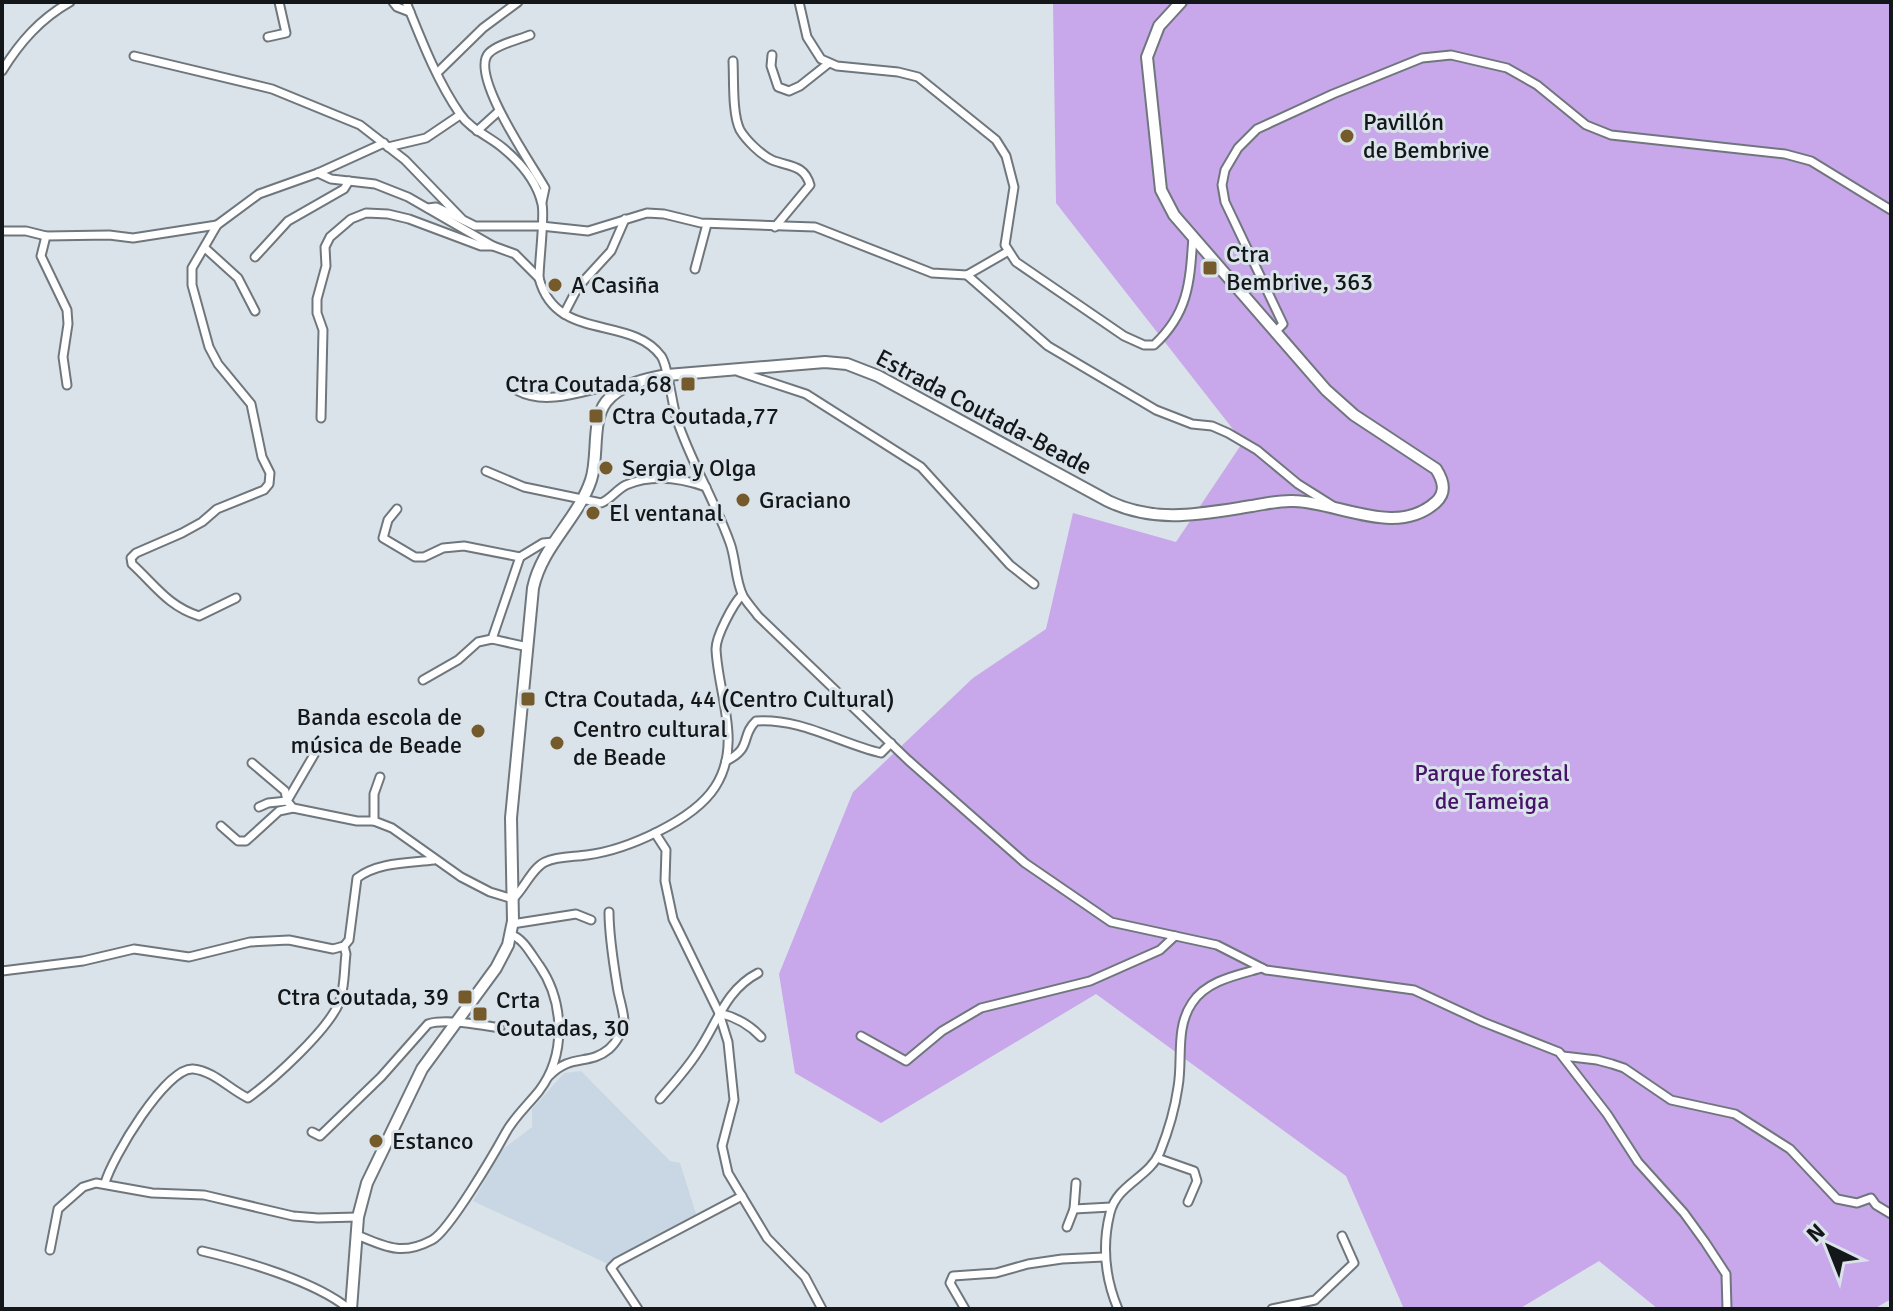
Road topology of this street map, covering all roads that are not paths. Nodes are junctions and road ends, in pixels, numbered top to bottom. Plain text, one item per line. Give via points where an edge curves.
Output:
1 (70, 2) edge
2 (279, 2) edge
3 (393, 2) edge
4 (406, 2) edge
5 (518, 2) edge
6 (799, 2) edge
7 (1181, 2) edge
8 (410, 12) junction
9 (530, 35) dead end
10 (268, 37) dead end
11 (772, 55) dead end
12 (134, 56) dead end
13 (733, 61) dead end
14 (829, 63) junction
15 (2, 71) edge
16 (438, 72) junction
17 (499, 111) junction
18 (460, 115) junction
19 (477, 131) junction
20 (383, 146) junction
21 (318, 173) junction
22 (349, 181) junction
23 (542, 204) junction
24 (427, 209) junction
25 (1891, 210) edge
26 (625, 219) junction
27 (463, 220) junction
28 (707, 224) junction
29 (217, 225) junction
30 (541, 226) junction
31 (775, 227) junction
32 (2, 231) edge
33 (46, 236) junction
34 (1193, 236) junction
35 (493, 246) junction
36 (205, 248) junction
37 (1007, 252) junction
38 (255, 257) dead end
39 (695, 269) dead end
40 (967, 275) junction
41 (539, 278) junction
42 (255, 311) dead end
43 (564, 314) junction
44 (1275, 332) junction
45 (733, 370) junction
46 (667, 375) junction
47 (67, 385) dead end
48 (622, 389) junction
49 (518, 391) dead end
50 (321, 418) dead end
51 (486, 471) dead end
52 (706, 487) junction
53 (581, 499) junction
54 (397, 509) dead end
55 (1338, 509) junction
56 (553, 542) junction
57 (520, 557) junction
58 (1034, 584) dead end
59 (742, 595) junction
60 (236, 598) dead end
61 (492, 639) junction
62 (528, 647) junction
63 (423, 680) dead end
64 (891, 743) junction
65 (315, 753) dead end
66 (726, 761) junction
67 (252, 763) dead end
68 (380, 777) dead end
69 (290, 804) junction
70 (259, 807) dead end
71 (374, 821) junction
72 (221, 826) dead end
73 (655, 833) junction
74 (434, 860) junction
75 (513, 899) junction
76 (609, 912) dead end
77 (591, 920) dead end
78 (511, 929) junction
79 (1175, 936) junction
80 (344, 946) junction
81 (1262, 968) junction
82 (2, 971) edge
83 (758, 973) dead end
84 (719, 1013) junction
85 (456, 1022) junction
86 (500, 1028) dead end
87 (861, 1036) dead end
88 (761, 1037) dead end
89 (1563, 1056) junction
90 (548, 1077) junction
91 (660, 1099) dead end
92 (312, 1132) dead end
93 (1157, 1158) junction
94 (105, 1183) junction
95 (1076, 1183) dead end
96 (742, 1196) junction
97 (1188, 1202) dead end
98 (1111, 1207) junction
99 (1074, 1209) junction
100 (1891, 1214) edge
101 (358, 1217) junction
102 (1067, 1227) dead end
103 (357, 1235) junction
104 (1342, 1236) dead end
105 (50, 1250) dead end
106 (202, 1251) dead end
107 (1104, 1257) junction
108 (350, 1309) edge
109 (638, 1309) edge
110 (822, 1309) edge
111 (965, 1309) edge
112 (1118, 1309) edge
113 (1272, 1309) edge
114 (1727, 1309) edge

1 - 15 street via 26,36
2 - 10 street via 286,33
3 - 8 street
4 - 8 street
5 - 16 street
6 - 14 street via 807,37
7 - 34 street, Estrada Coutada-Beade via 1159,26 1147,57 1161,190
8 - 16 street
9 - 17 street via 486,55 484,65
11 - 14 street via 778,87 789,91
12 - 20 street via 272,89 360,125
13 - 31 street via 741,131 770,159 799,167 810,185
14 - 37 street via 918,77 996,140 1014,187
16 - 18 street
17 - 19 street
17 - 23 street via 545,188
18 - 19 street
18 - 20 street via 426,138
19 - 23 street via 518,161
20 - 21 street
20 - 27 street
21 - 22 street
21 - 29 street via 259,194
22 - 24 street via 375,184
22 - 38 street via 288,221
23 - 30 street
24 - 27 street via 436,207
24 - 35 street
25 - 44 street via 1811,161 1611,135 1586,125 1507,68 1451,55 1422,58 1257,129 1225,170 1225,202 1283,324
26 - 28 street via 664,214
26 - 30 street via 588,231
26 - 43 street via 611,251 578,287
27 - 30 street via 475,226
28 - 31 street
28 - 39 street
29 - 33 street via 133,238
29 - 36 street
30 - 41 street
31 - 40 street via 815,227 932,273
32 - 33 street
33 - 47 street via 41,256 67,310
34 - 37 street via 1189,288 1169,331 1154,345 1124,336
34 - 44 street, Estrada Coutada-Beade
35 - 41 street via 515,254
35 - 50 street via 388,214 366,213 330,237 317,299 323,330
36 - 42 street via 238,278
36 - 60 street via 192,268 192,285 209,347 251,404 269,484 131,558 171,605 183,611 199,616
37 - 40 street
40 - 55 street via 1048,346 1149,406 1228,433
41 - 43 street
43 - 46 street via 575,322 628,334 663,358
44 - 55 street, Estrada Coutada-Beade via 1354,415 1429,463 1443,482 1437,502 1405,516
45 - 46 street, Estrada Coutada-Beade
45 - 55 street, Estrada Coutada-Beade via 825,362 856,367 1108,501 1143,514 1190,516 1296,501
45 - 58 street via 806,394 921,467 1010,565
46 - 48 street, Estrada Coutada-Beade
46 - 52 street via 679,425
48 - 49 street via 612,385 547,398
48 - 53 street via 602,409 594,467
51 - 53 street via 524,487
52 - 53 street via 670,477 630,484 601,503
52 - 59 street via 731,545
53 - 56 street
54 - 57 street via 383,538 415,557 464,546
56 - 57 street
56 - 62 street via 535,581
57 - 61 street
59 - 64 street
59 - 66 street via 716,646 725,697
61 - 62 street
61 - 63 street via 478,642
62 - 75 street via 511,818
64 - 66 street via 881,753 805,726 756,721 744,749
64 - 79 street via 1025,863 1111,922
65 - 69 street
66 - 73 street via 706,798
67 - 69 street via 285,791
68 - 71 street
69 - 70 street
69 - 71 street
69 - 72 street via 246,841 238,841
71 - 74 street
73 - 75 street via 609,851 546,861
73 - 84 street via 666,850 665,881 673,919
74 - 75 street
74 - 80 street via 386,865 357,878 352,930
75 - 78 street
76 - 90 street via 624,1023 612,1047 570,1060
77 - 78 street via 576,914
78 - 85 street via 496,968
78 - 90 street via 554,991 559,1042
79 - 81 street via 1217,945
79 - 87 street via 1160,950 1092,980 981,1008 906,1061
80 - 82 street via 250,942 189,957 134,949
80 - 94 street via 340,1002 296,1056 248,1098 197,1069 176,1075 142,1116 108,1169
81 - 89 street via 1414,990
81 - 93 street via 1212,984 1191,1004 1183,1024 1178,1086
83 - 84 street via 742,981
84 - 88 street via 733,1016
84 - 91 street via 699,1052
84 - 96 street via 734,1100 722,1154
85 - 86 street
85 - 92 street via 428,1024 320,1136
85 - 101 street via 422,1069 398,1116 367,1183
89 - 100 street via 1624,1068 1671,1100 1735,1114 1790,1149 1837,1199 1857,1203 1871,1198
89 - 114 street via 1638,1162 1715,1257 1726,1274
90 - 103 street via 514,1118 435,1239 403,1250
93 - 97 street via 1194,1171 1197,1181
93 - 98 street
94 - 101 street via 152,1193 204,1195 293,1216
94 - 105 street via 83,1187 58,1209
95 - 99 street
96 - 109 street via 611,1268
96 - 110 street via 767,1238 805,1277
98 - 99 street
98 - 107 street
99 - 102 street
101 - 103 street
103 - 108 street
104 - 113 street via 1354,1263 1346,1272 1315,1300
106 - 108 street via 243,1260
107 - 111 street via 953,1276 950,1283
107 - 112 street

